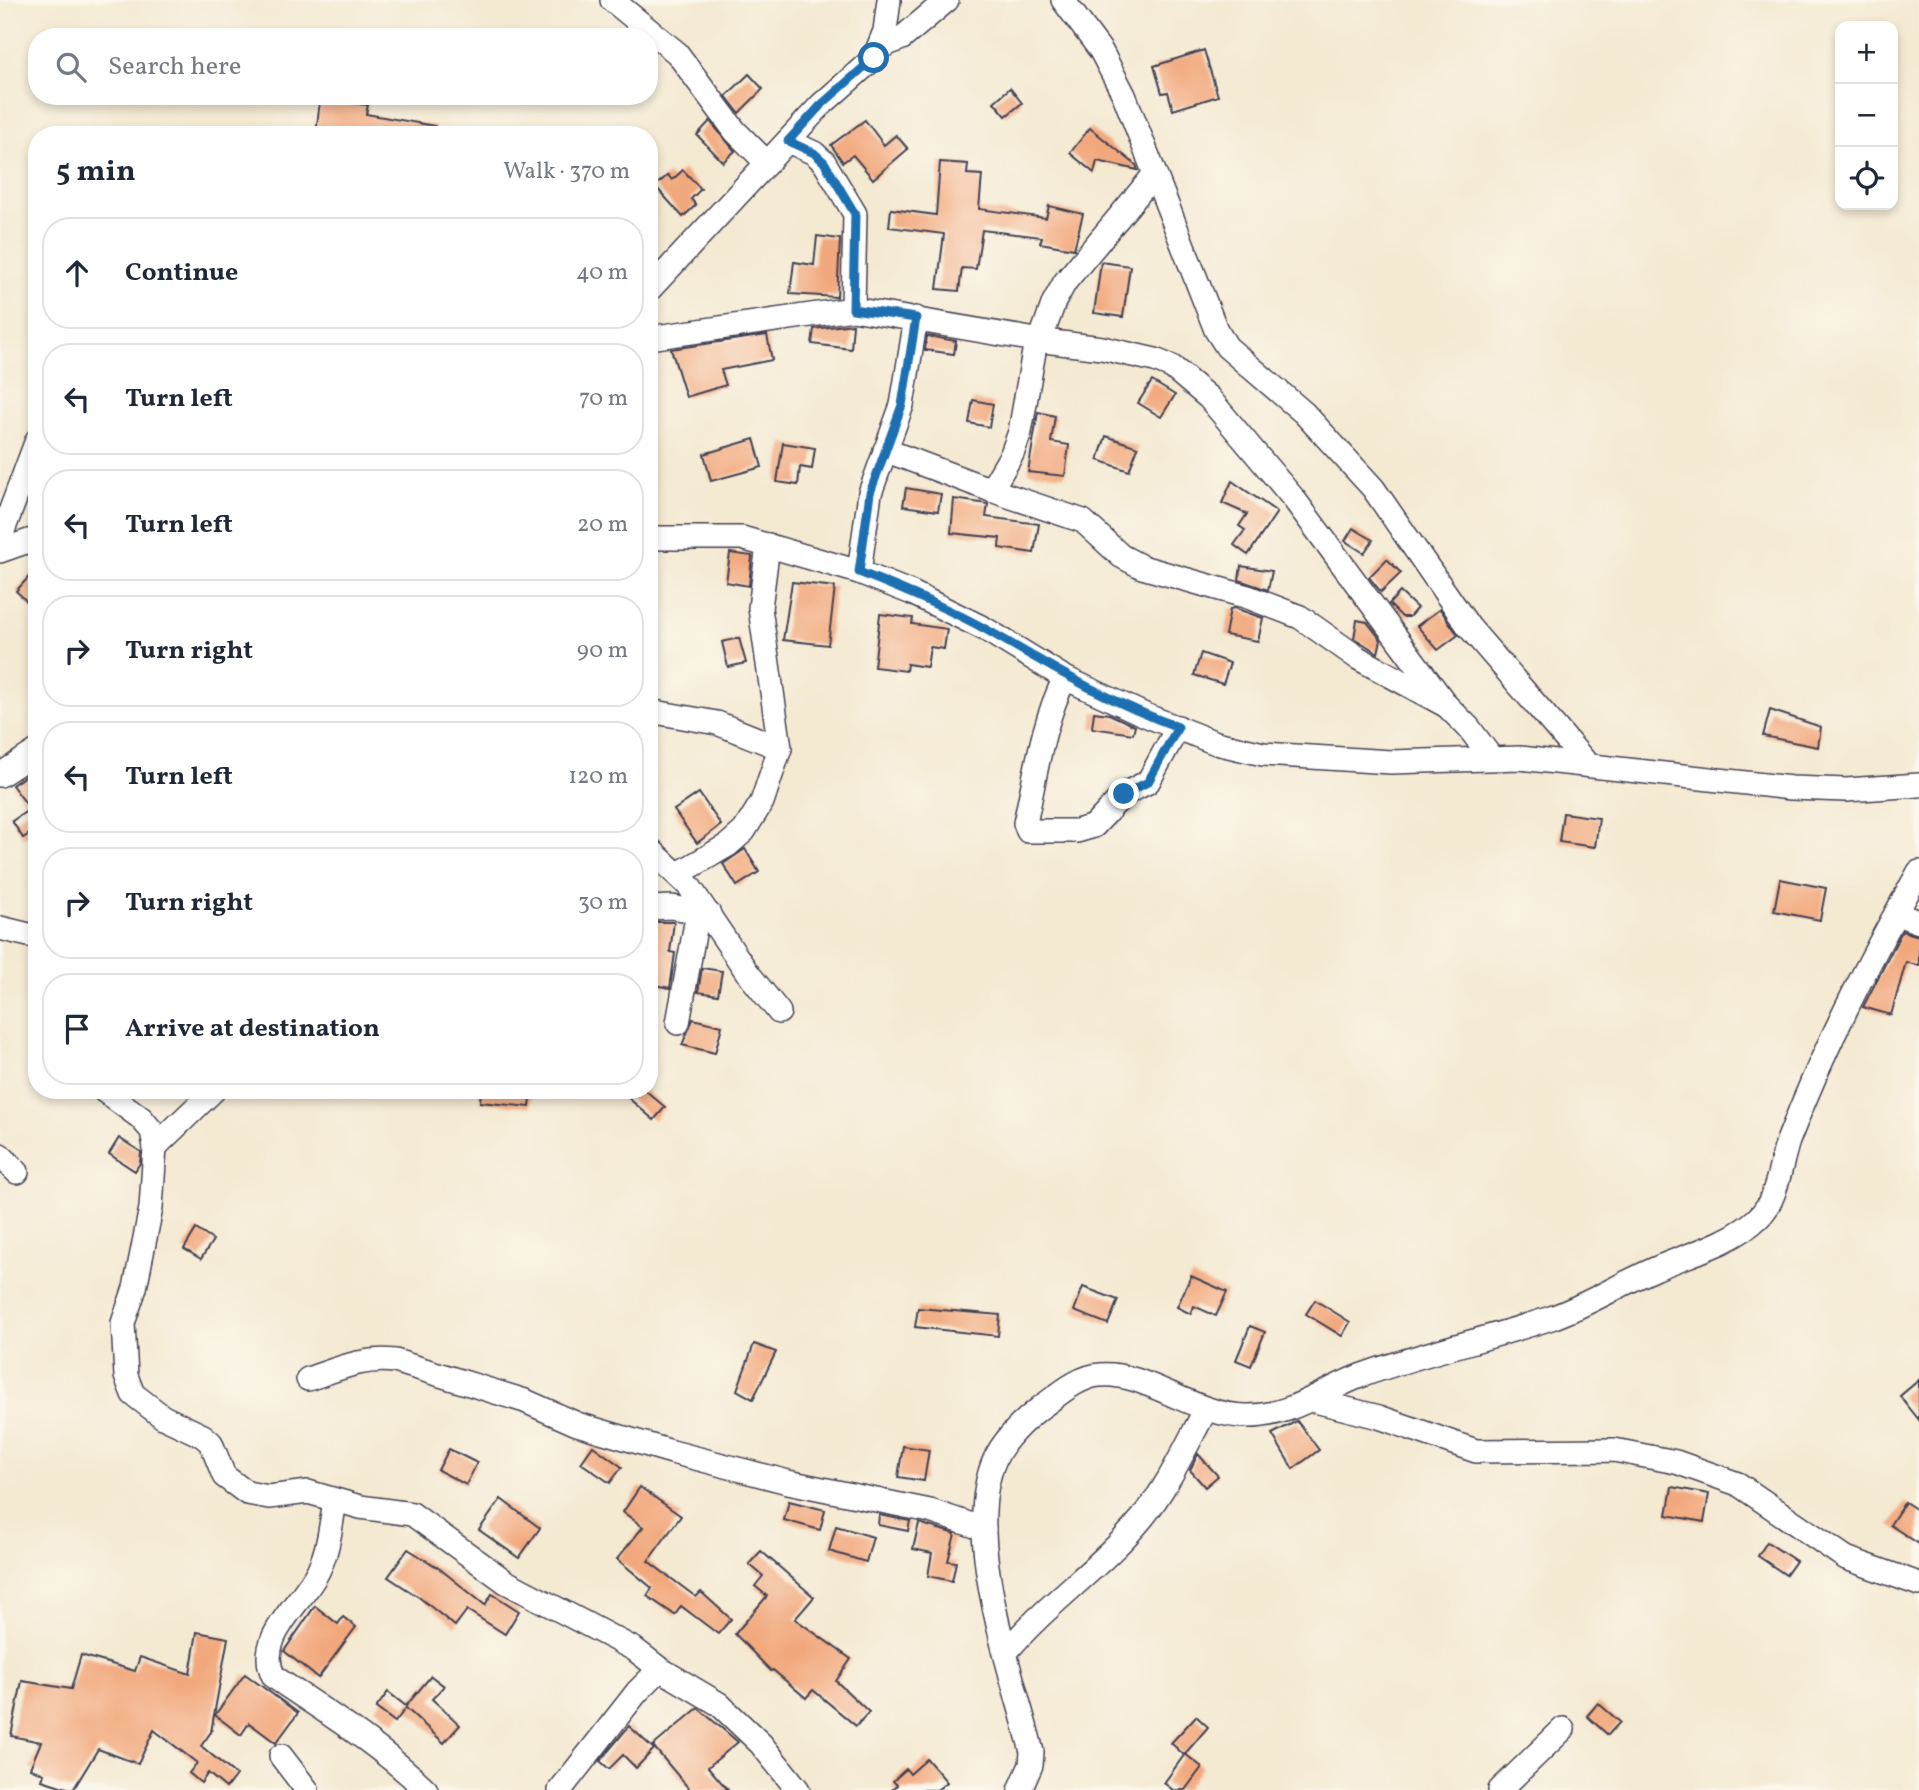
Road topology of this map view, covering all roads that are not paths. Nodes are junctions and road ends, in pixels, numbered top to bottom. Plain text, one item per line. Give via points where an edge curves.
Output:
1 (612, 0) edge
2 (889, 0) edge
3 (947, 0) edge
4 (1063, 0) edge
5 (646, 28) edge
6 (658, 38) edge
7 (880, 47) junction
8 (788, 141) junction
9 (767, 163) junction
10 (1154, 175) junction
11 (658, 280) edge
12 (853, 309) junction
13 (916, 318) junction
14 (658, 337) edge
15 (1038, 340) junction
16 (885, 450) junction
17 (28, 466) edge
18 (991, 490) junction
19 (658, 538) edge
20 (0, 539) edge
21 (28, 541) edge
22 (768, 545) junction
23 (0, 551) edge
24 (859, 572) junction
25 (1065, 678) junction
26 (1447, 706) junction
27 (658, 713) edge
28 (1178, 727) junction
29 (780, 748) junction
30 (1490, 756) junction
31 (28, 757) edge
32 (1588, 765) junction
33 (0, 775) edge
34 (1919, 785) edge
35 (658, 856) edge
36 (1919, 872) edge
37 (678, 874) junction
38 (658, 908) edge
39 (703, 913) junction
40 (1897, 914) junction
41 (1919, 922) edge
42 (0, 928) edge
43 (28, 935) edge
44 (779, 1012) dead end
45 (678, 1023) dead end
46 (115, 1099) edge
47 (205, 1099) edge
48 (155, 1147) junction
49 (0, 1155) edge
50 (16, 1172) dead end
51 (308, 1379) dead end
52 (1311, 1400) junction
53 (1205, 1411) junction
54 (335, 1501) junction
55 (984, 1529) junction
56 (1919, 1584) edge
57 (1006, 1652) junction
58 (660, 1669) junction
59 (1563, 1729) dead end
60 (281, 1756) dead end
61 (307, 1790) edge
62 (426, 1790) edge
63 (560, 1790) edge
64 (798, 1790) edge
65 (1020, 1790) edge
66 (1500, 1790) edge

1 - 5 street
2 - 7 street
3 - 7 street via 902,38
4 - 10 street via 1101,51 1124,95
6 - 9 street via 677,53 735,131
7 - 8 street
8 - 9 street
8 - 12 street via 824,162 855,214
9 - 11 street
10 - 15 street via 1065,282
10 - 32 street via 1227,348 1304,414 1373,488 1469,627
12 - 13 street
12 - 14 street
13 - 15 street
13 - 16 street via 902,405
15 - 18 street via 1020,432
15 - 26 street via 1127,352 1155,360 1189,380 1294,499
16 - 18 street
16 - 24 street via 870,493
17 - 20 street
18 - 26 street via 1083,521 1121,556 1142,566 1300,617 1368,664
19 - 22 street via 742,538
21 - 23 street
22 - 24 street
22 - 29 street via 760,608
24 - 25 street via 985,629
25 - 28 street
25 - 28 street via 1043,738 1025,823 1028,831 1077,831 1094,826 1124,794 1148,782
26 - 30 street
27 - 29 street via 718,723
28 - 30 street via 1216,743 1263,754 1326,760 1391,762
29 - 37 street via 762,802 744,831
30 - 32 street
31 - 33 street
32 - 34 street via 1791,788
35 - 37 street
36 - 40 street
37 - 39 street
38 - 39 street
39 - 44 street
39 - 45 street
40 - 41 street
40 - 52 street via 1833,1031 1789,1138 1768,1206 1756,1220 1724,1240 1650,1270 1586,1304 1369,1373
42 - 43 street
46 - 48 street via 152,1130
47 - 48 street
48 - 54 street via 151,1208 123,1323 126,1376 133,1394 163,1417 203,1436 211,1444 223,1476 247,1493 270,1497 308,1492
49 - 50 street
51 - 55 street via 357,1362 395,1361 672,1452 930,1511
52 - 53 street via 1268,1415
52 - 56 street via 1379,1417 1476,1451 1614,1450 1676,1462 1738,1484 1846,1558
53 - 55 street via 1115,1375 1093,1375 1081,1381 1025,1420 1005,1443 988,1480
53 - 57 street via 1144,1515 1056,1603 1035,1617
54 - 58 street via 412,1514 506,1582 634,1649
54 - 62 street via 320,1567 273,1637 267,1657 270,1669 274,1677 355,1730
55 - 57 street
57 - 65 street via 1032,1752
58 - 63 street
58 - 64 street via 736,1718
59 - 66 street
60 - 61 street

